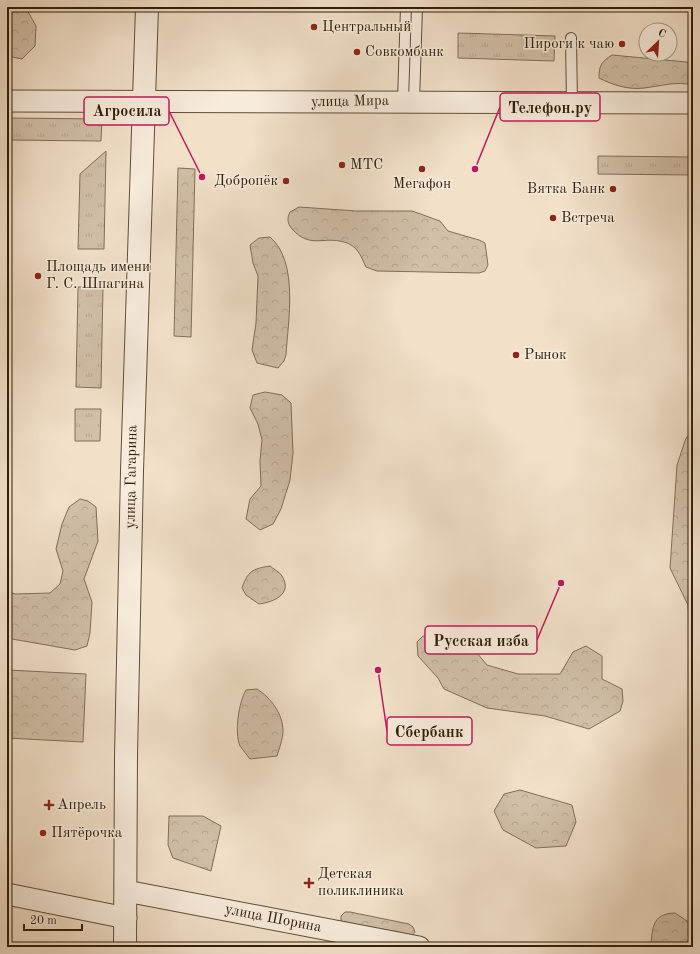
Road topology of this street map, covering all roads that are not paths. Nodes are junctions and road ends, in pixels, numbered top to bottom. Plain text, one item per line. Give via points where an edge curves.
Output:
1 (147, 7) edge
2 (406, 7) edge
3 (417, 7) edge
4 (571, 38) dead end
5 (7, 101) edge
6 (408, 101) junction
7 (144, 103) junction
8 (572, 103) junction
9 (693, 103) edge
10 (126, 891) junction
11 (7, 894) edge
12 (126, 918) junction
13 (125, 947) edge
14 (419, 947) edge

1 - 7 street, улица Гагарина
2 - 6 lane
3 - 6 lane
4 - 8 lane
5 - 7 street, улица Мира
6 - 7 street, улица Мира
6 - 8 street, улица Мира
7 - 10 street, улица Гагарина via 132,478
8 - 9 street, улица Мира
10 - 12 street, улица Гагарина
10 - 14 street, улица Шорина
11 - 12 street
12 - 13 street, улица Гагарина

